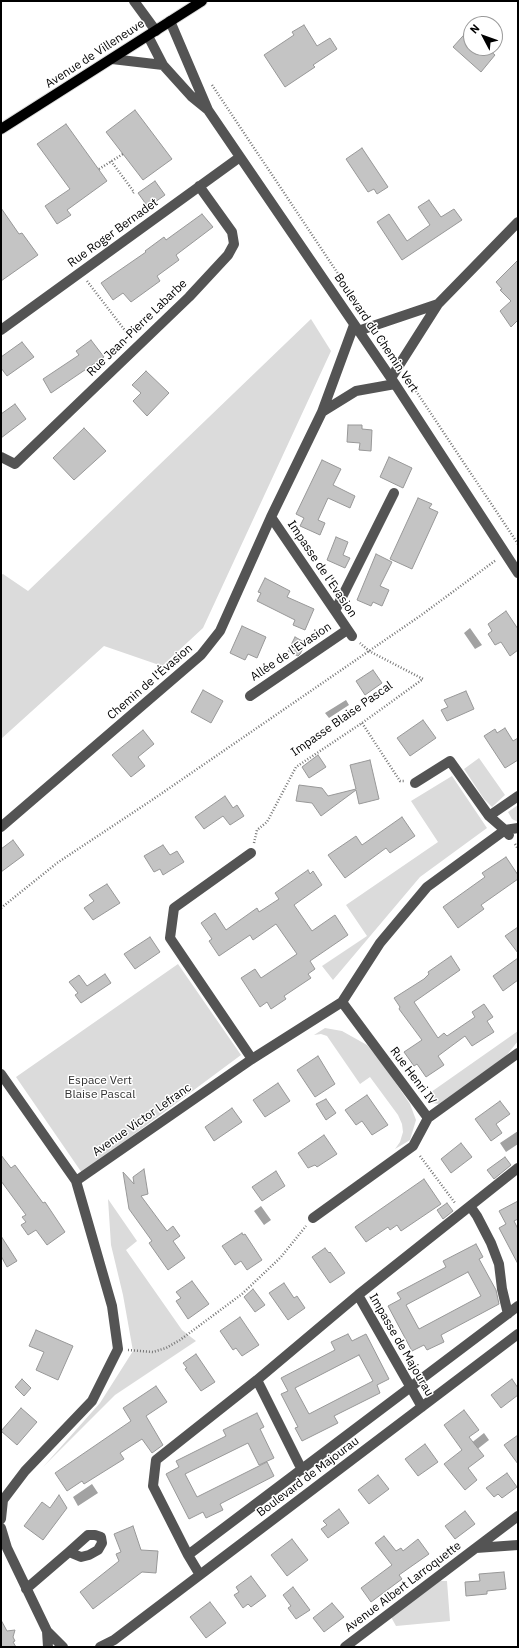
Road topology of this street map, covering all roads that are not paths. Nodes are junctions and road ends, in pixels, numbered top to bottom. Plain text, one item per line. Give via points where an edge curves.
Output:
1 (134, 1) edge
2 (202, 1) edge
3 (170, 21) junction
4 (152, 33) junction
5 (112, 59) junction
6 (163, 64) junction
7 (208, 110) junction
8 (1, 129) edge
9 (240, 157) junction
10 (199, 186) junction
11 (518, 222) edge
12 (438, 304) junction
13 (356, 328) junction
14 (1, 330) edge
15 (393, 381) junction
16 (322, 412) junction
17 (1, 457) edge
18 (394, 493) dead end
19 (271, 517) junction
20 (518, 573) edge
21 (336, 611) junction
22 (350, 633) joint
23 (250, 696) dead end
24 (415, 783) road end
25 (518, 796) edge
26 (489, 816) junction
27 (1, 827) edge
28 (518, 828) edge
29 (507, 832) junction
30 (251, 853) road end
31 (342, 1002) junction
32 (518, 1052) edge
33 (252, 1060) junction
34 (1, 1074) edge
35 (428, 1118) junction
36 (518, 1168) edge
37 (76, 1181) junction
38 (466, 1209) junction
39 (313, 1218) road end
40 (358, 1295) junction
41 (518, 1306) edge
42 (508, 1314) junction
43 (518, 1334) edge
44 (257, 1380) junction
45 (411, 1388) junction
46 (422, 1407) junction
47 (302, 1470) junction
48 (518, 1516) edge
49 (1, 1519) edge
50 (1, 1528) edge
51 (518, 1545) edge
52 (476, 1548) junction
53 (69, 1552) dead end
54 (188, 1555) junction
55 (200, 1575) junction
56 (26, 1589) junction
57 (47, 1631) junction
58 (111, 1644) edge
59 (48, 1647) edge
60 (63, 1647) edge
61 (100, 1647) edge
62 (345, 1647) edge

1 - 4 street, Boulevard du Chemin Vert
2 - 3 main road, Avenue de Villeneuve
3 - 4 main road, Avenue de Villeneuve
3 - 7 street, Boulevard du Chemin Vert
4 - 5 main road, Avenue de Villeneuve
4 - 6 street, Boulevard du Chemin Vert
5 - 6 street
5 - 8 main road, Avenue de Villeneuve
6 - 7 street, Boulevard du Chemin Vert via 191,96
7 - 9 street, Boulevard du Chemin Vert
9 - 10 street, Rue Roger Bernadet
9 - 13 street, Boulevard du Chemin Vert
10 - 14 street, Rue Roger Bernadet
10 - 17 street, Rue Jean-Pierre Labarbe via 232,232 234,244 228,255 194,292 15,464
11 - 12 street
12 - 13 street
12 - 15 street via 399,364
13 - 15 street, Boulevard du Chemin Vert
13 - 16 street, Chemin de l'Évasion
15 - 16 street via 356,391
15 - 20 street, Boulevard du Chemin Vert
16 - 19 street, Chemin de l'Évasion
18 - 21 street
19 - 21 street, Impasse de l'Evasion
19 - 27 street, Chemin de l'Évasion via 220,631 202,655
21 - 22 street, Impasse de l'Evasion
22 - 23 street, Allée de l'Evasion
24 - 26 street via 450,761
25 - 26 street
26 - 29 street
28 - 29 street, Avenue Victor Lefranc
29 - 31 street, Avenue Victor Lefranc via 427,887 380,943
30 - 33 street via 174,908 170,938
31 - 33 street, Avenue Victor Lefranc
31 - 35 street, Rue Henri IV
32 - 35 street
33 - 37 street, Avenue Victor Lefranc
34 - 37 street
35 - 39 street, Rue Henri IV via 413,1146
36 - 38 street
37 - 49 street via 112,1306 118,1349 92,1401 25,1471 3,1500
38 - 40 street
38 - 42 street via 477,1216 491,1243 499,1264
40 - 44 street
40 - 45 street, Impasse de Majourau
41 - 42 street
42 - 45 street
43 - 46 street, Boulevard de Majourau
44 - 47 street
44 - 54 street via 156,1460 153,1486
45 - 46 street, Impasse de Majourau
45 - 47 street
46 - 55 street, Boulevard de Majourau
47 - 54 street
48 - 52 street, Avenue Albert Larroquette
50 - 56 street via 7,1548
51 - 52 street, Avenue Albert Larroquette
52 - 62 street, Avenue Albert Larroquette
53 - 56 street
54 - 55 street
55 - 58 street, Boulevard de Majourau
56 - 57 street
57 - 59 street
57 - 60 street
58 - 61 street, Boulevard de Majourau

